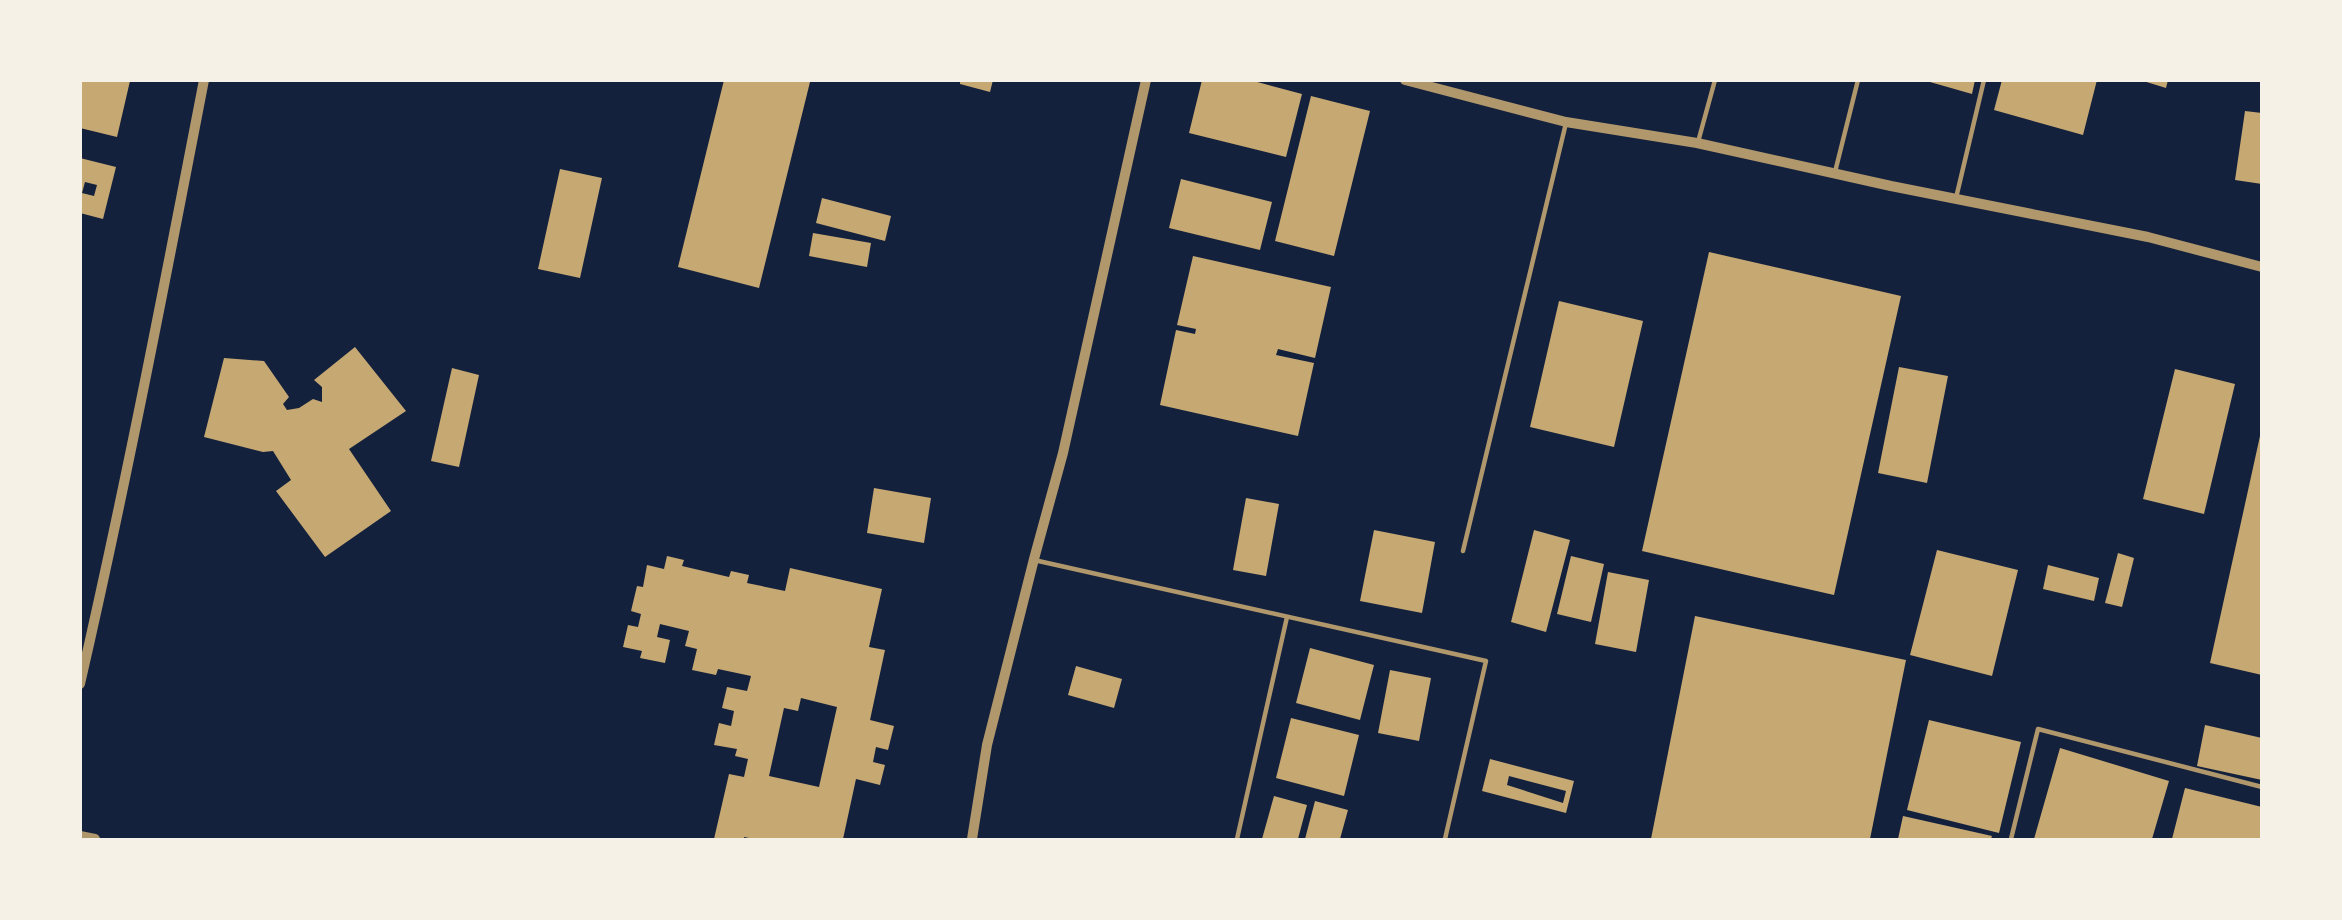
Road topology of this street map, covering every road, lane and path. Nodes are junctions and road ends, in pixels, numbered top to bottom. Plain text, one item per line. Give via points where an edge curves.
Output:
1 (204, 80) edge
2 (1146, 80) edge
3 (1405, 80) edge
4 (1715, 80) edge
5 (1858, 80) edge
6 (1984, 80) edge
7 (1566, 122) junction
8 (1697, 143) junction
9 (1835, 173) junction
10 (1955, 198) junction
11 (2262, 267) edge
12 (1463, 551) dead end
13 (1034, 559) junction
14 (1287, 617) junction
15 (80, 684) edge
16 (2262, 786) edge
17 (80, 836) edge
18 (95, 839) edge
19 (972, 839) edge
20 (1237, 839) edge
21 (1445, 839) edge
22 (2011, 839) edge

1 - 15 street via 140,410
2 - 13 street via 1063,453
3 - 7 street
4 - 8 lane
5 - 9 lane
6 - 10 lane
7 - 8 street
7 - 12 lane
8 - 9 street
9 - 10 street
10 - 11 street via 2148,237
13 - 14 lane
13 - 19 street via 987,745
14 - 20 lane
14 - 21 lane via 1486,661
16 - 22 lane via 2038,729
17 - 18 street

